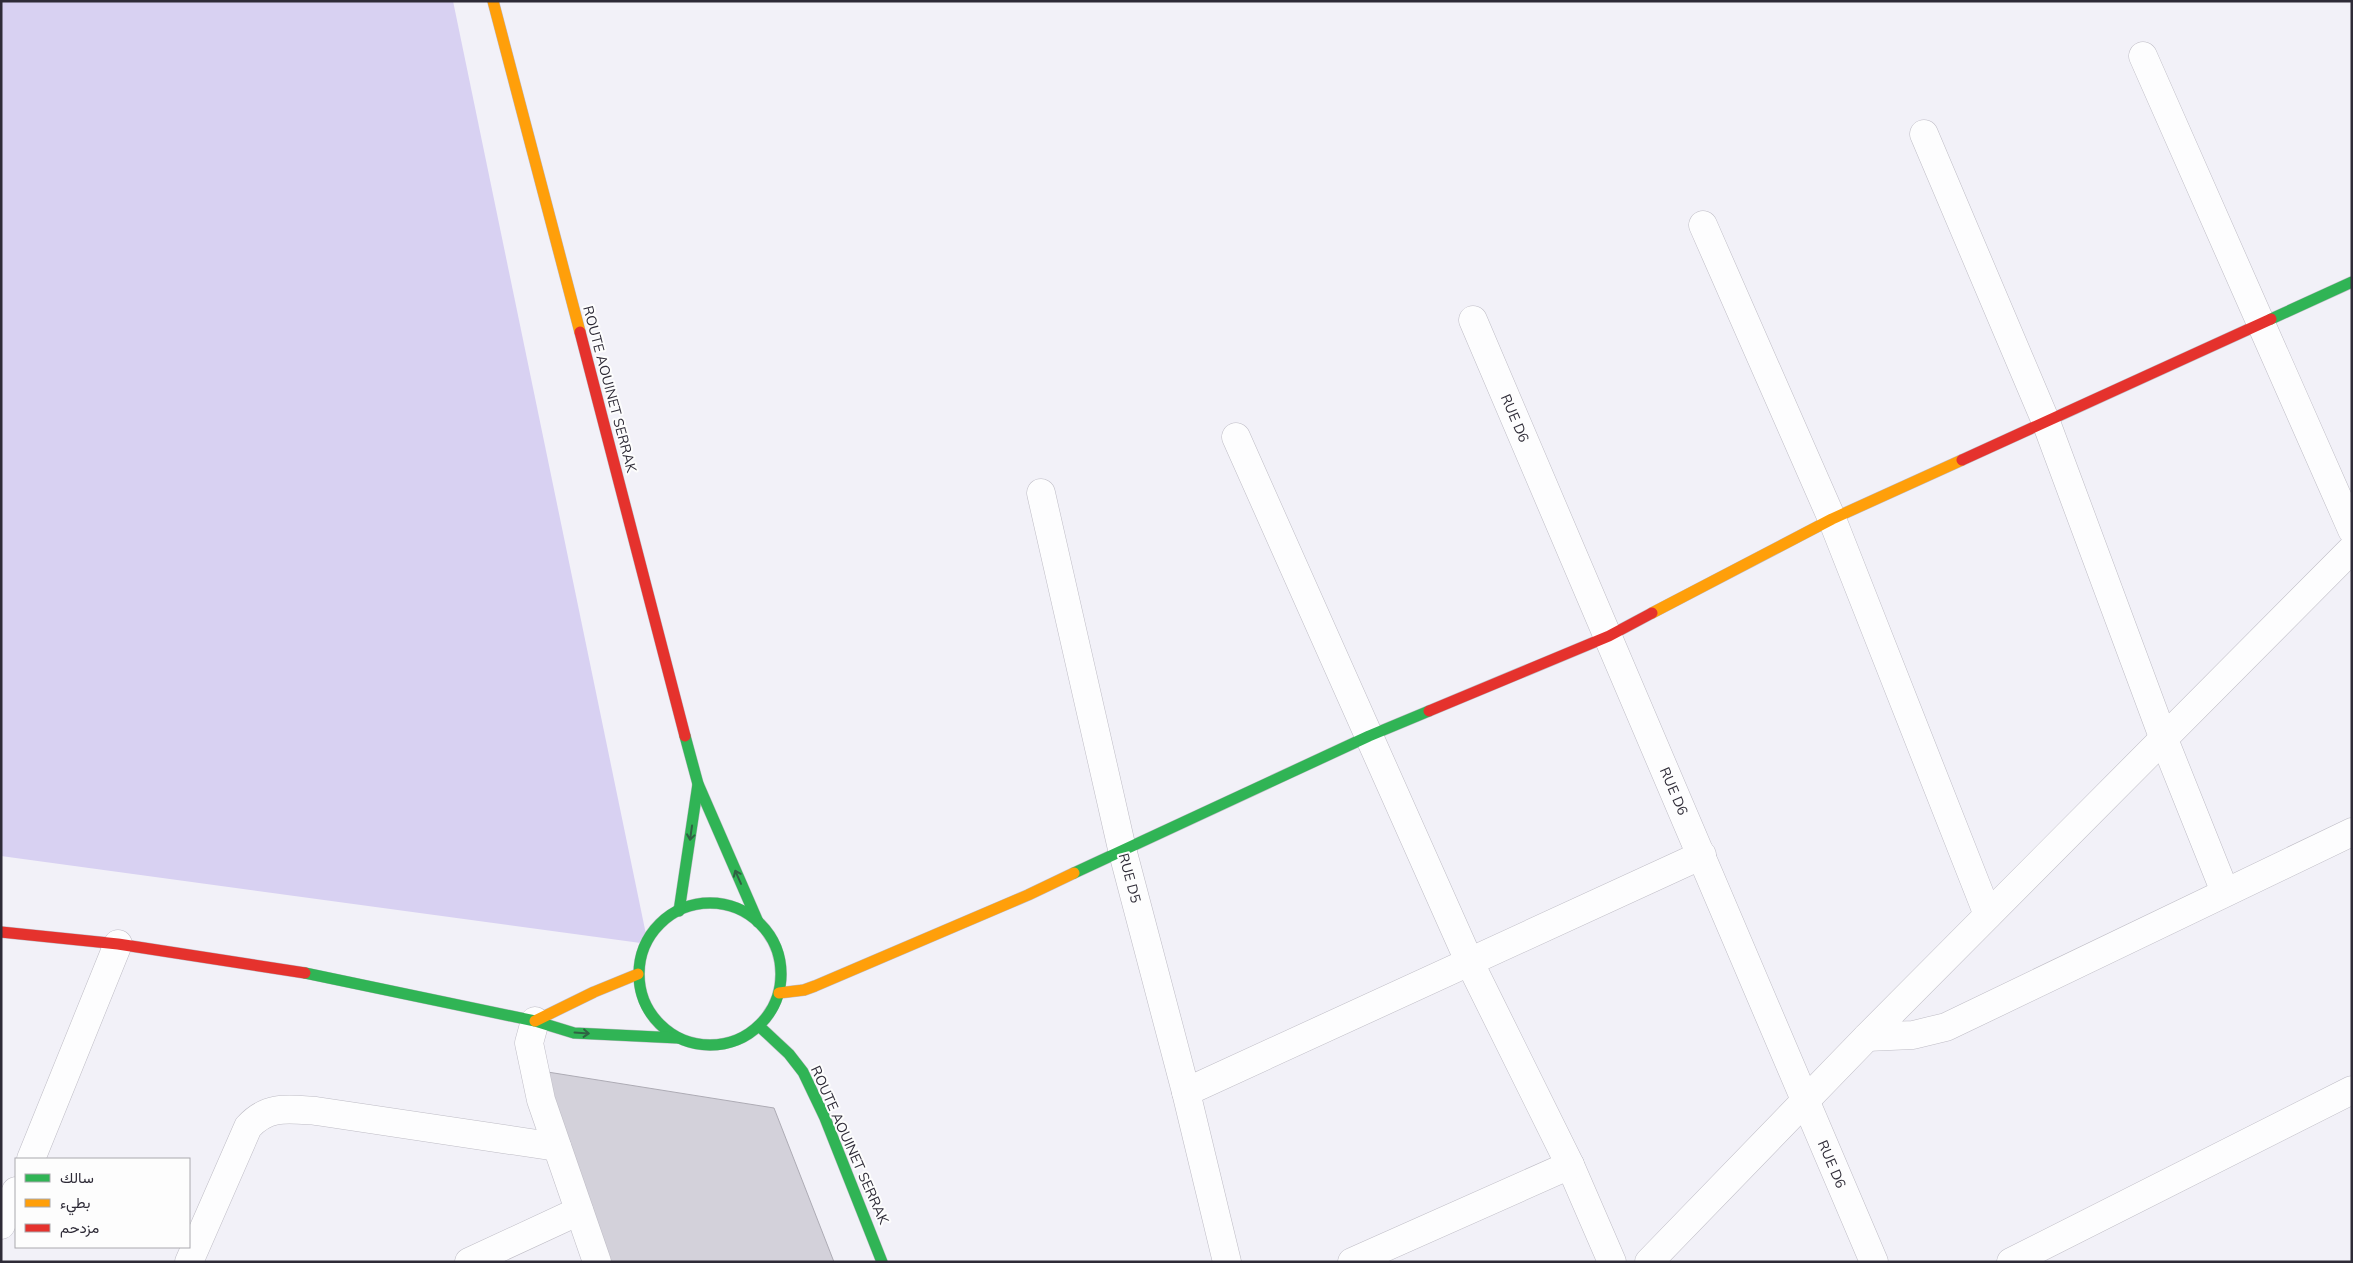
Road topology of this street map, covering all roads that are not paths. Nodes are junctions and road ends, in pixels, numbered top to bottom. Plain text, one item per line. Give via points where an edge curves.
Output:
1 (493, 1) edge
2 (2143, 56) dead end
3 (1924, 134) dead end
4 (1703, 225) dead end
5 (2352, 282) edge
6 (1473, 320) dead end
7 (2261, 324) junction
8 (2046, 422) junction
9 (1236, 437) dead end
10 (1041, 492) dead end
11 (1832, 519) junction
12 (2352, 530) edge
13 (2352, 549) edge
14 (1609, 636) junction
15 (1368, 736) junction
16 (2163, 737) junction
17 (698, 784) junction
18 (2352, 832) edge
19 (1122, 849) junction
20 (1702, 855) junction
21 (2225, 892) junction
22 (679, 911) junction
23 (1988, 915) junction
24 (758, 922) junction
25 (1, 932) edge
26 (118, 944) junction
27 (1469, 961) junction
28 (638, 974) junction
29 (779, 993) junction
30 (535, 1021) junction
31 (759, 1026) junction
32 (1867, 1037) junction
33 (678, 1038) junction
34 (2352, 1090) edge
35 (1186, 1092) junction
36 (1805, 1100) junction
37 (557, 1147) junction
38 (31, 1158) edge
39 (1570, 1165) junction
40 (15, 1193) edge
41 (579, 1211) junction
42 (1, 1225) edge
43 (189, 1262) edge
44 (469, 1262) edge
45 (597, 1262) edge
46 (882, 1262) edge
47 (1227, 1262) edge
48 (1352, 1262) edge
49 (1612, 1262) edge
50 (1649, 1262) edge
51 (1874, 1262) edge
52 (2011, 1262) edge

1 - 17 street, ROUTE AOUINET SERRAK
2 - 7 street
3 - 8 street
4 - 11 street
5 - 7 street
6 - 14 street, RUE D6
7 - 8 street
7 - 12 street
8 - 11 street
8 - 16 street
9 - 15 street
10 - 19 street, RUE D5
11 - 14 street
11 - 23 street
13 - 16 street
14 - 15 street
14 - 20 street, RUE D6
15 - 19 street
15 - 27 street
16 - 21 street
16 - 23 street
17 -> 22 street, ROUTE AOUINET SERRAK
24 -> 17 street, ROUTE AOUINET SERRAK
18 - 21 street
19 - 29 street via 1028,895 815,986
19 - 35 street, RUE D5
20 - 27 street
20 - 36 street, RUE D6
21 - 32 street via 1946,1027 1913,1035
22 - 24 street via 696,905 734,907
22 - 28 street via 651,934 644,947
23 - 32 street
24 - 29 street via 778,954 781,973
25 - 26 street
26 - 30 street via 283,969
26 - 38 street
27 - 35 street
27 - 39 street
28 - 30 street
28 - 33 street via 652,1016
29 - 31 street
30 -> 33 street via 574,1033
30 - 37 street via 529,1043 534,1072
31 - 33 street via 729,1043 711,1046
31 - 46 street, ROUTE AOUINET SERRAK via 803,1072 825,1118
32 - 36 street
34 - 52 street
35 - 47 street, RUE D5
36 - 50 street
36 - 51 street, RUE D6
37 - 41 street
37 - 43 street via 316,1111 265,1112 248,1126
39 - 48 street
39 - 49 street
40 - 42 street
41 - 44 street
41 - 45 street

